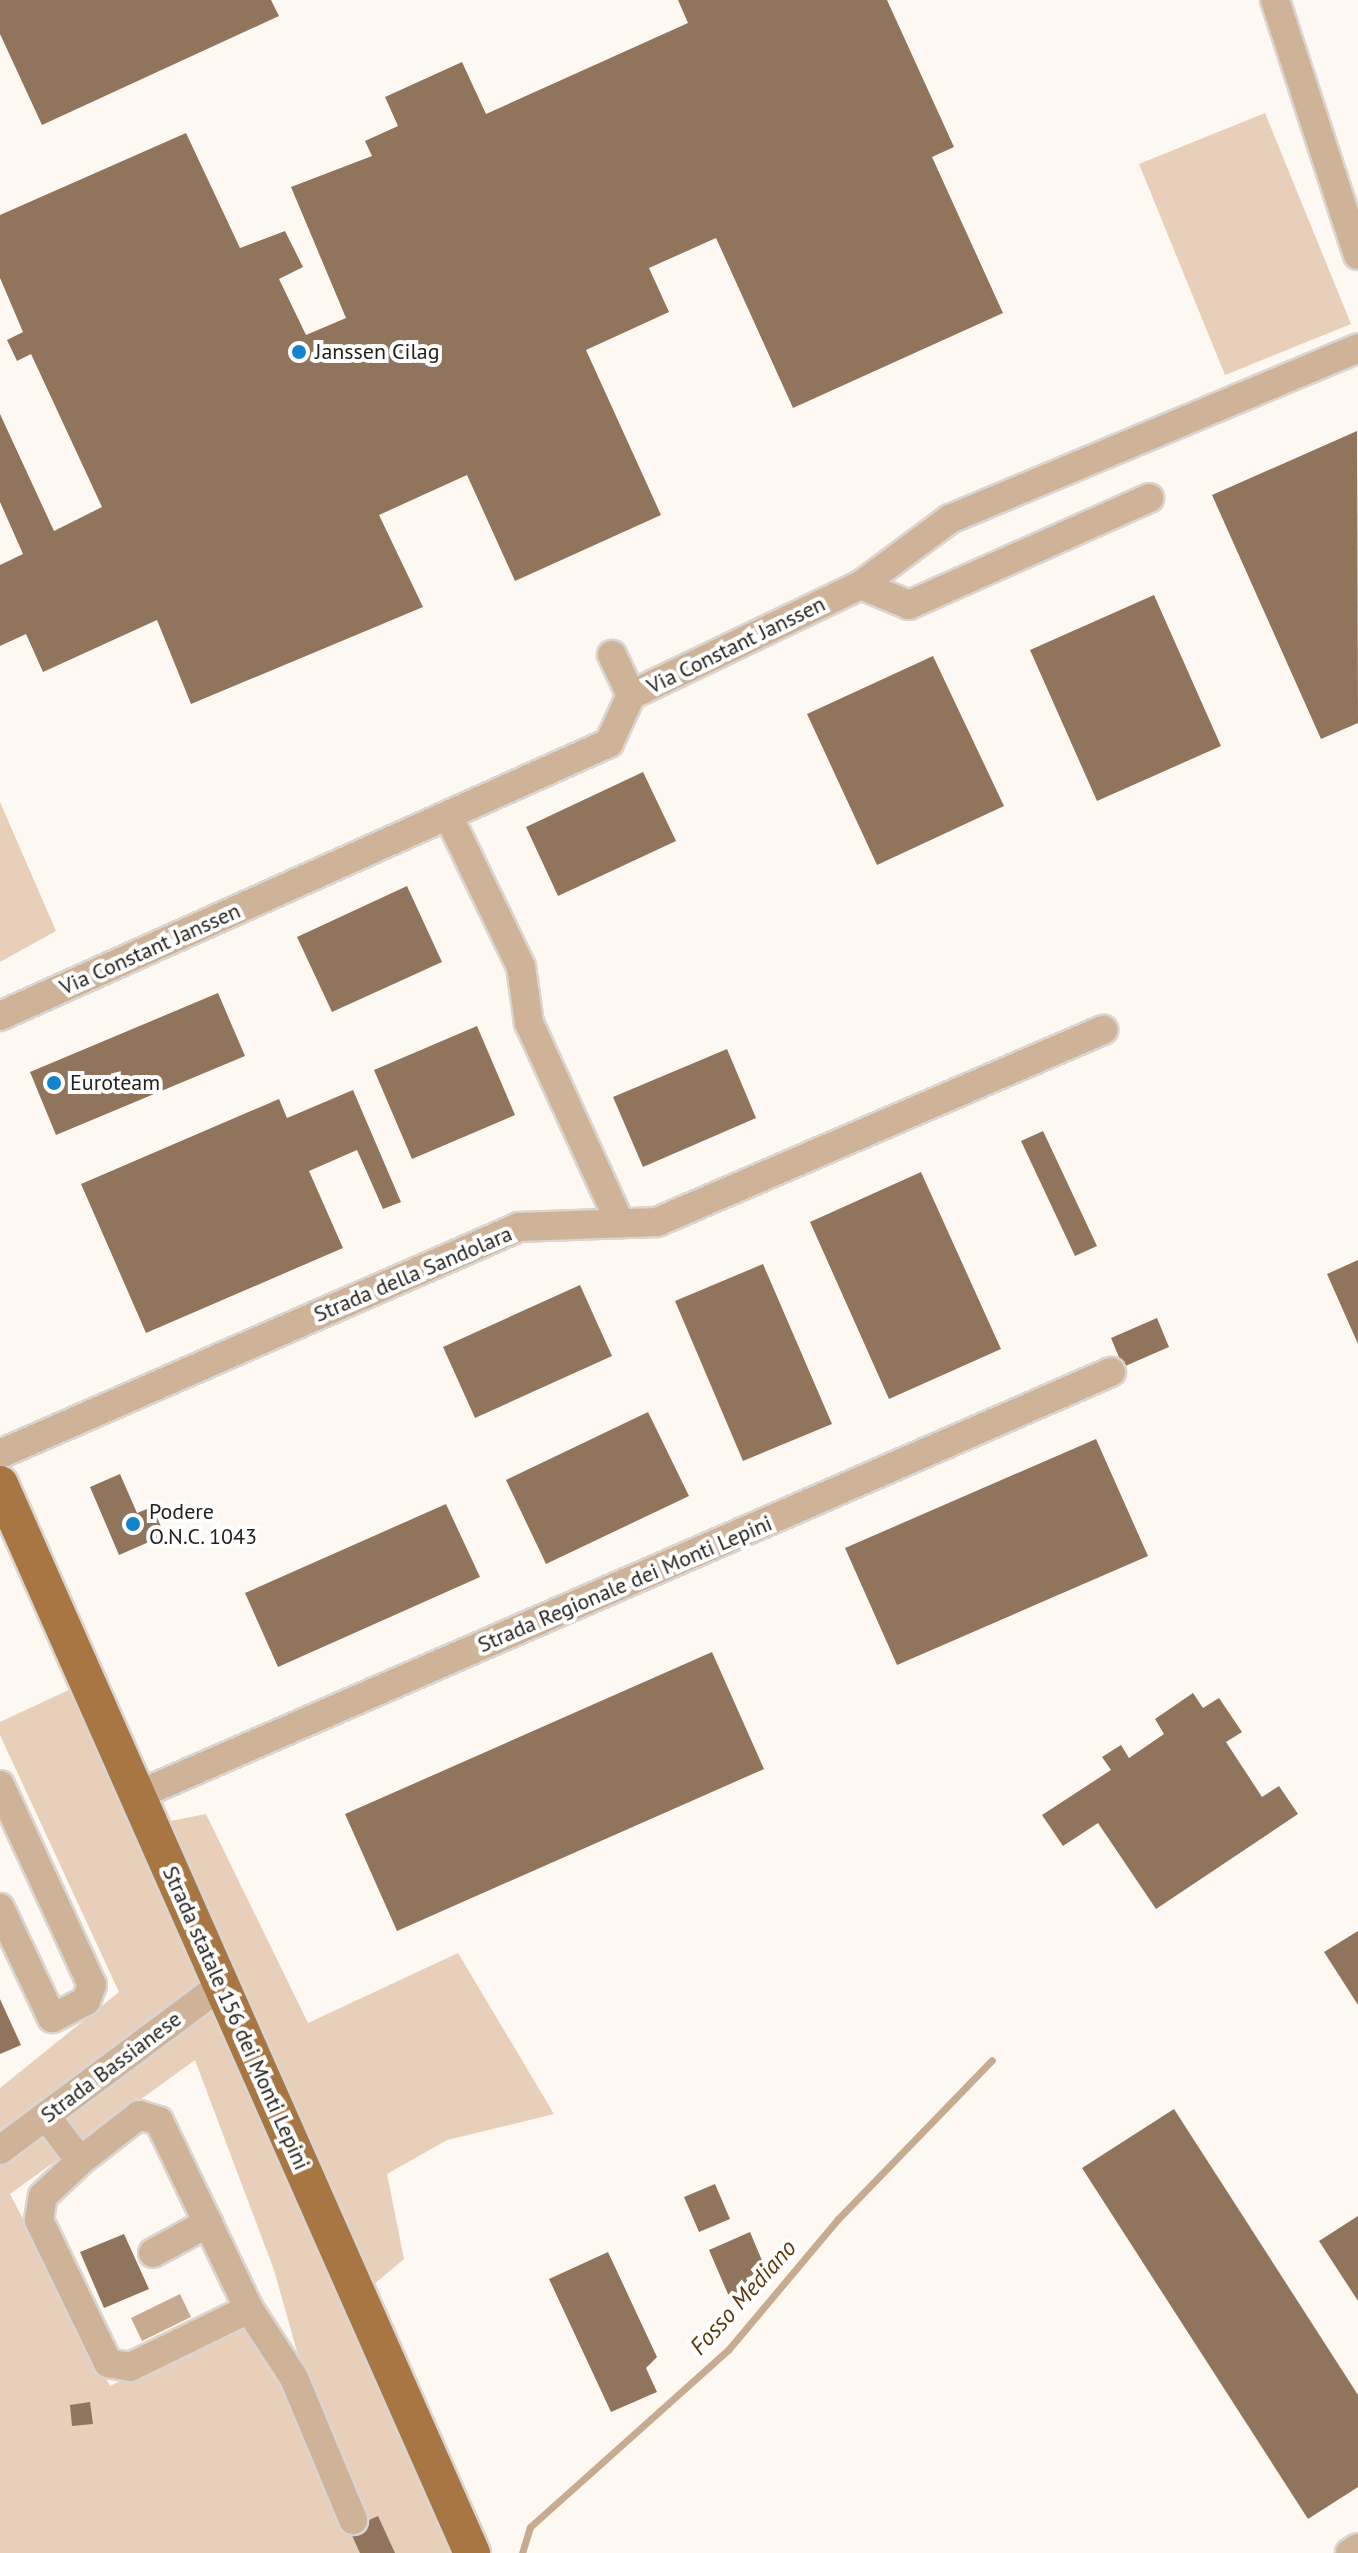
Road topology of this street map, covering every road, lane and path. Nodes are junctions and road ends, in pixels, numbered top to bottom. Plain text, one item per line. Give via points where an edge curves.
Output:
1 (1275, 0) edge
2 (1358, 255) edge
3 (1358, 348) edge
4 (1149, 498) dead end
5 (861, 585) junction
6 (612, 655) dead end
7 (631, 695) junction
8 (448, 815) junction
9 (0, 1016) edge
10 (1103, 1030) dead end
11 (620, 1223) junction
12 (1111, 1372) dead end
13 (0, 1454) edge
14 (0, 1484) edge
15 (0, 1785) edge
16 (138, 1795) junction
17 (0, 1908) edge
18 (221, 1985) junction
19 (46, 2116) junction
20 (0, 2150) edge
21 (80, 2161) junction
22 (208, 2223) junction
23 (153, 2253) dead end
24 (249, 2309) junction
25 (353, 2520) dead end
26 (1358, 2548) edge
27 (472, 2553) edge
28 (1350, 2553) edge

1 - 2 street
3 - 5 street, Via Constant Janssen via 950,519
4 - 5 street via 909,605
5 - 7 street, Via Constant Janssen
6 - 7 street
7 - 8 street, Via Constant Janssen via 609,743
8 - 9 street, Via Constant Janssen
8 - 11 street via 521,967 529,1023
10 - 11 street, Strada della Sandolara via 657,1222
11 - 13 street, Strada della Sandolara via 519,1227
12 - 16 street, Strada Regionale dei Monti Lepini
14 - 16 main road, Strada statale 156 dei Monti Lepini
15 - 17 street via 92,1985 86,2001 52,2018
16 - 18 main road, Strada statale 156 dei Monti Lepini
18 - 19 street, Strada Bassianese
18 - 27 main road, Strada statale 156 dei Monti Lepini
19 - 20 street, Strada Bassianese
19 - 21 street
21 - 22 street via 134,2118 155,2117
21 - 24 street via 43,2196 39,2220 108,2363 130,2367
22 - 23 street
22 - 24 street
24 - 25 street via 294,2378
26 - 28 street

